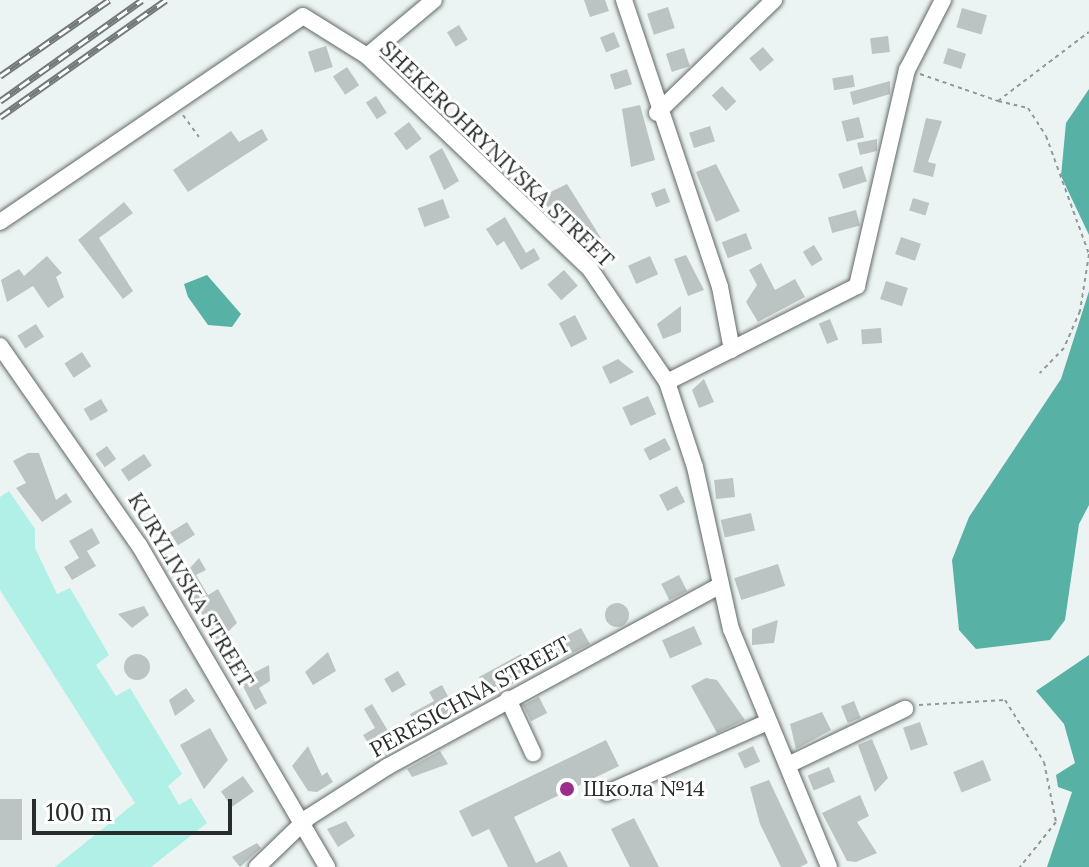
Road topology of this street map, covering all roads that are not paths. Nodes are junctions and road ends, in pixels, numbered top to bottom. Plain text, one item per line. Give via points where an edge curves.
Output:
1 (434, 0) edge
2 (624, 0) edge
3 (774, 0) edge
4 (943, 0) edge
5 (367, 56) junction
6 (657, 113) junction
7 (0, 222) edge
8 (0, 346) edge
9 (732, 350) junction
10 (667, 382) junction
11 (719, 586) junction
12 (508, 699) junction
13 (905, 709) road end
14 (766, 723) junction
15 (533, 753) dead end
16 (788, 765) junction
17 (607, 793) dead end
18 (301, 827) junction
19 (257, 867) edge
20 (327, 867) edge
21 (829, 867) edge

1 - 5 street
2 - 6 street
3 - 6 street
4 - 9 street via 907,70 857,286
5 - 7 street, SHEKEROHRYNIVSKA STREET via 303,16
5 - 10 street, SHEKEROHRYNIVSKA STREET via 590,269
6 - 9 street via 720,287
8 - 18 street, KURYLIVSKA STREET via 139,545
9 - 10 street
10 - 11 street, SHEKEROHRYNIVSKA STREET via 695,467
11 - 12 street, PERESICHNA STREET
11 - 14 street, SHEKEROHRYNIVSKA STREET
12 - 15 street
12 - 18 street, PERESICHNA STREET via 387,767
13 - 16 street
14 - 16 street, SHEKEROHRYNIVSKA STREET
14 - 17 street
16 - 21 street, SHEKEROHRYNIVSKA STREET
18 - 19 street, PERESICHNA STREET
18 - 20 street, KURYLIVSKA STREET

